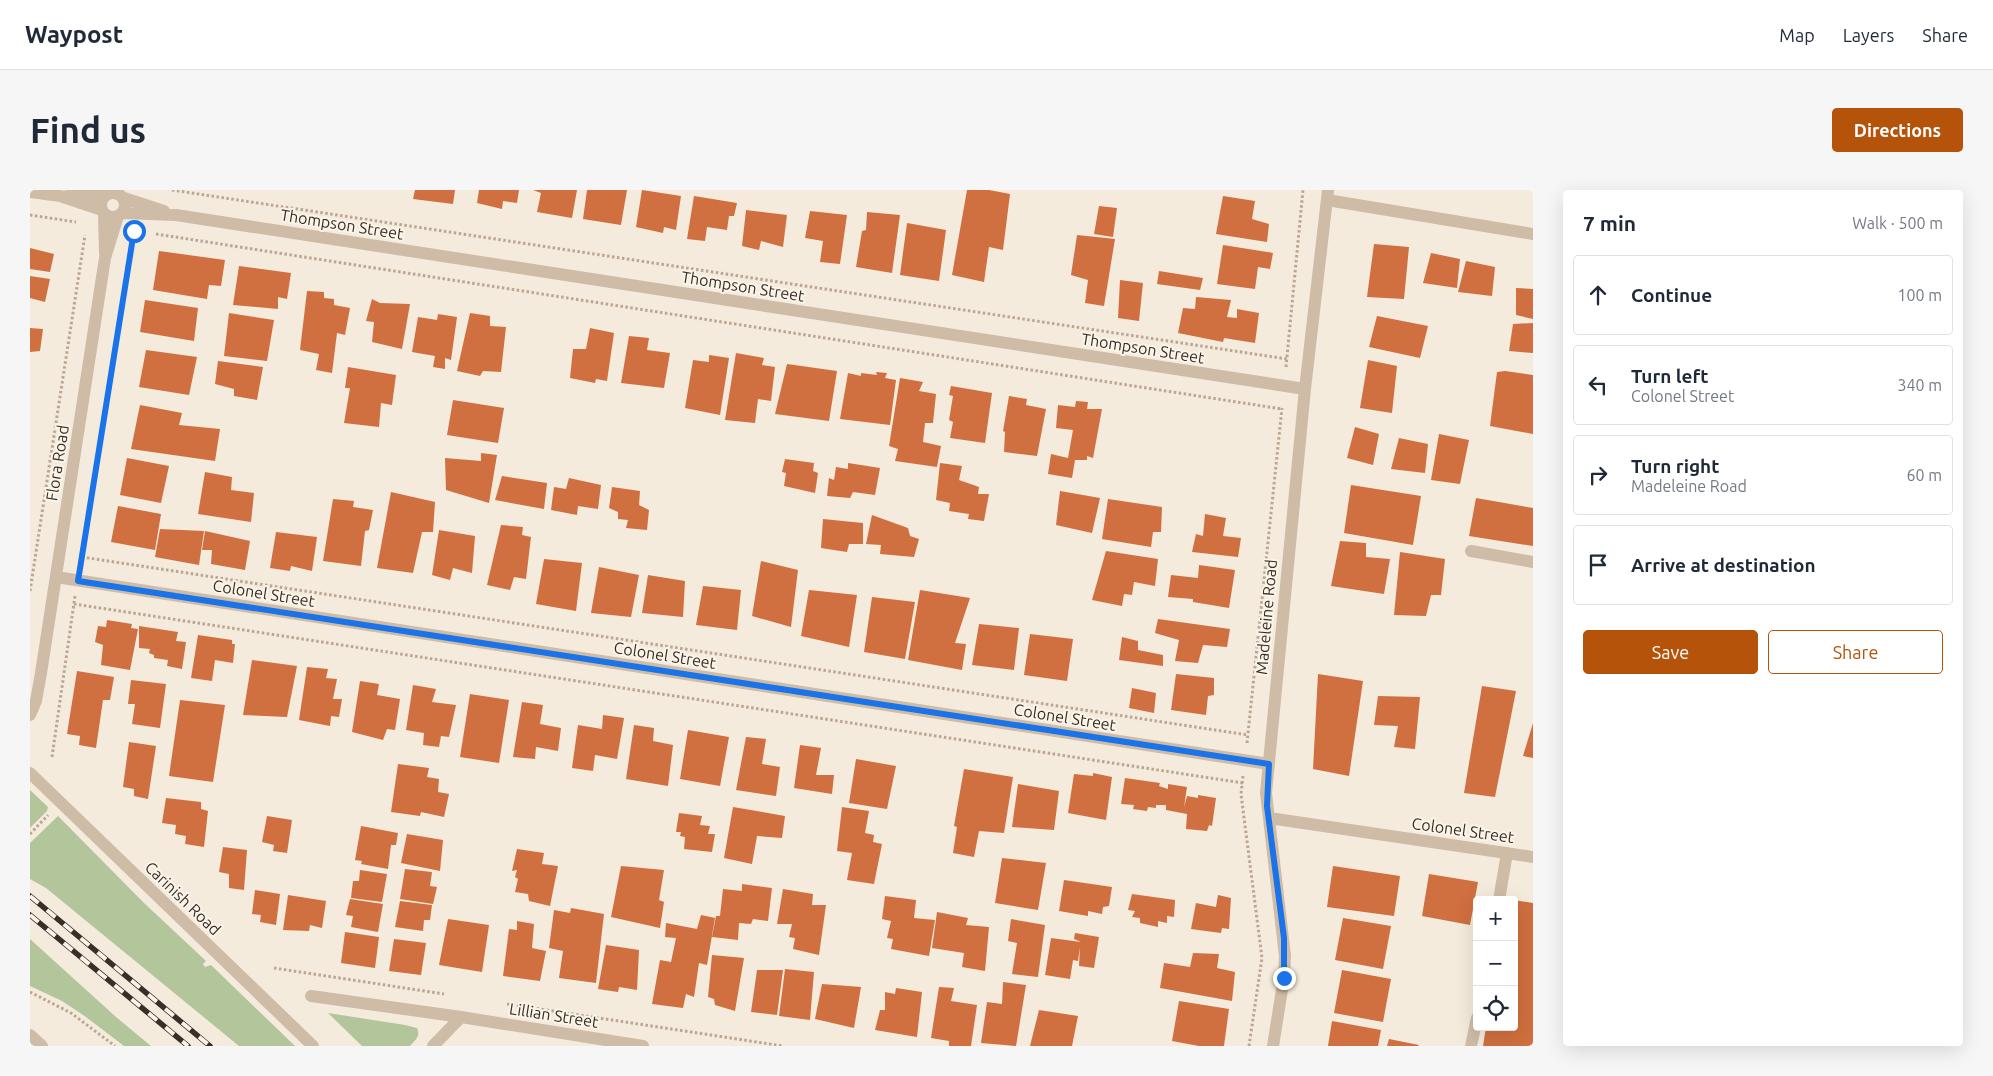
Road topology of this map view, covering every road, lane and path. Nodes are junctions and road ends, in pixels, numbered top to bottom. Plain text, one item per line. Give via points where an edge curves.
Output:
1 (172, 190) edge
2 (30, 192) edge
3 (107, 193) edge
4 (122, 195) edge
5 (1328, 195) edge
6 (60, 196) junction
7 (103, 212) junction
8 (136, 214) junction
9 (121, 215) junction
10 (176, 215) junction
11 (85, 233) dead end
12 (153, 234) dead end
13 (1533, 234) edge
14 (105, 258) junction
15 (1287, 359) dead end
16 (1305, 389) junction
17 (1282, 409) dead end
18 (1471, 551) dead end
19 (82, 557) junction
20 (1533, 562) edge
21 (56, 578) junction
22 (78, 581) junction
23 (30, 591) edge
24 (74, 604) junction
25 (41, 674) junction
26 (30, 692) edge
27 (30, 715) edge
28 (1248, 735) dead end
29 (52, 756) dead end
30 (1269, 764) junction
31 (30, 773) edge
32 (1242, 783) dead end
33 (52, 810) dead end
34 (1269, 818) junction
35 (30, 834) edge
36 (1507, 853) junction
37 (1533, 857) edge
38 (1500, 896) edge
39 (274, 968) dead end
40 (30, 992) edge
41 (450, 995) dead end
42 (311, 996) dead end
43 (499, 1002) dead end
44 (461, 1017) junction
45 (1474, 1031) edge
46 (30, 1035) edge
47 (42, 1046) edge
48 (115, 1046) edge
49 (313, 1046) edge
50 (433, 1046) edge
51 (643, 1046) edge
52 (783, 1046) edge
53 (1274, 1046) edge
54 (1471, 1046) edge

1 - 15 path
2 - 6 street
3 - 4 street
3 - 6 street
3 - 7 street via 101,202
4 - 9 street via 126,206
4 - 10 street, Thompson Street
5 - 13 street
5 - 16 street, Madeleine Road
6 - 7 street
7 - 9 street via 111,217
7 - 14 street, Flora Road
8 - 9 street, Thompson Street
8 - 10 street, Thompson Street
8 - 19 path
9 - 14 street, Flora Road
10 - 16 street, Thompson Street
11 - 23 path
12 - 17 path
14 - 21 street, Flora Road
16 - 30 street, Madeleine Road
18 - 20 street
19 - 22 path
19 - 28 path
21 - 22 street, Colonel Street
21 - 25 street, Flora Road
22 - 24 path
22 - 30 street, Colonel Street
24 - 29 path
24 - 32 path
25 - 26 street, Flora Road
25 - 27 street, Flora Road
30 - 34 street, Madeleine Road via 1266,793
31 - 49 street, Carinish Road
33 - 35 path
34 - 36 street, Colonel Street
34 - 53 street, Madeleine Road via 1285,956
36 - 37 street, Colonel Street
36 - 38 street
39 - 41 path
40 - 48 path via 70,1013
42 - 44 street, Lillian Street
43 - 52 path
44 - 50 street
44 - 51 street, Lillian Street
45 - 54 street
46 - 47 street

